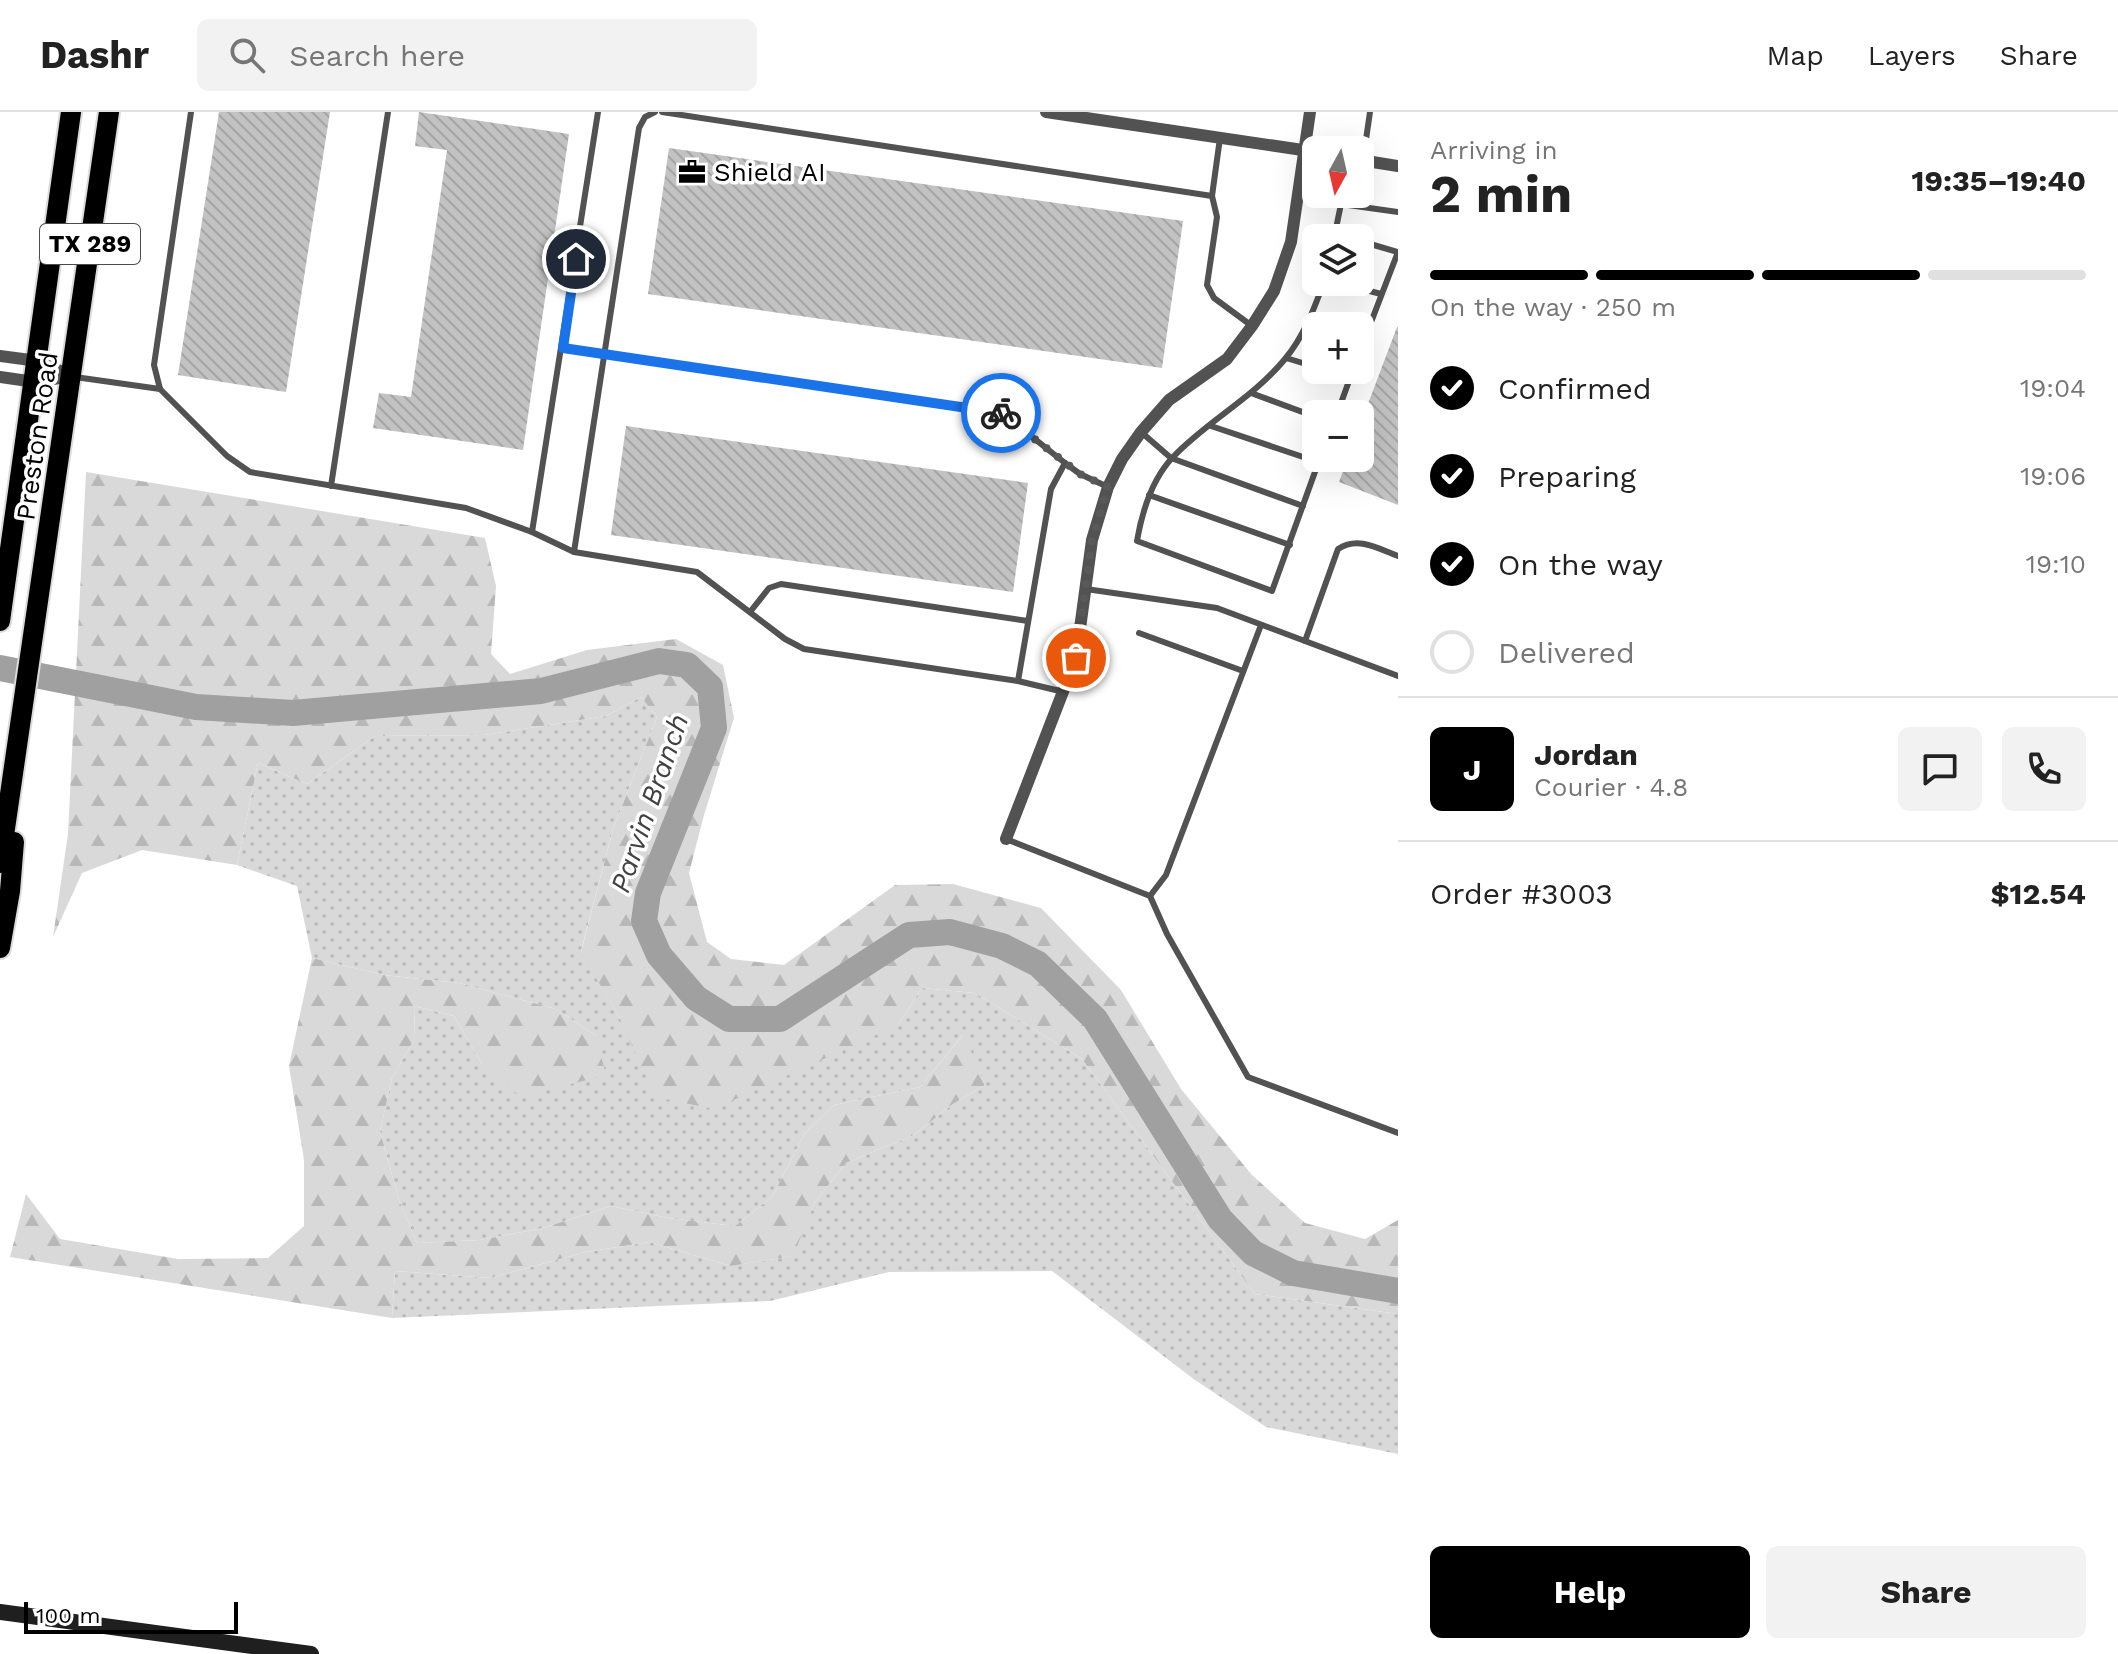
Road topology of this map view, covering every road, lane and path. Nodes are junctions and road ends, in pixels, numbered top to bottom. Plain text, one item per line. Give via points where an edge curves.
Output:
1 (71, 112) edge
2 (109, 112) edge
3 (191, 112) edge
4 (388, 112) edge
5 (598, 112) edge
6 (655, 112) edge
7 (662, 112) edge
8 (1046, 112) edge
9 (1310, 112) edge
10 (1370, 112) edge
11 (1095, 116) edge
12 (1310, 136) edge
13 (1366, 136) edge
14 (1220, 138) junction
15 (1302, 150) edge
16 (1374, 162) edge
17 (1398, 166) edge
18 (1302, 189) edge
19 (1212, 196) junction
20 (1398, 212) edge
21 (1337, 224) edge
22 (1374, 245) edge
23 (1398, 252) edge
24 (1374, 292) edge
25 (1381, 294) junction
26 (1373, 312) edge
27 (1252, 326) junction
28 (1302, 333) edge
29 (563, 348) junction
30 (604, 354) junction
31 (0, 356) edge
32 (1286, 358) junction
33 (38, 361) junction
34 (1302, 363) edge
35 (71, 376) junction
36 (0, 377) edge
37 (35, 382) junction
38 (160, 389) junction
39 (1251, 393) junction
40 (1302, 412) edge
41 (1211, 426) junction
42 (1141, 432) junction
43 (1302, 455) edge
44 (1171, 458) junction
45 (1065, 463) junction
46 (1315, 472) edge
47 (331, 486) junction
48 (1108, 487) junction
49 (1149, 495) junction
50 (1303, 506) junction
51 (532, 532) junction
52 (1290, 545) junction
53 (574, 552) junction
54 (1398, 556) edge
55 (1086, 589) junction
56 (750, 612) junction
57 (0, 621) edge
58 (1028, 621) junction
59 (1261, 625) junction
60 (1139, 633) dead end
61 (1305, 641) junction
62 (1243, 671) junction
63 (1398, 676) edge
64 (1018, 681) junction
65 (1064, 692) junction
66 (13, 782) junction
67 (1006, 839) joint
68 (0, 863) edge
69 (1150, 896) junction
70 (0, 948) edge
71 (1398, 1133) edge
72 (0, 1612) edge
73 (311, 1654) edge

1 - 33 main road, Preston Road / TX 289
2 - 35 main road, Preston Road / TX 289
3 - 38 lane via 154,365
4 - 47 lane
5 - 29 lane
6 - 30 lane via 639,128
7 - 19 lane
8 - 11 street
9 - 12 street
10 - 13 lane
11 - 14 street
14 - 15 street
14 - 19 lane
16 - 17 street
18 - 27 street via 1274,291
19 - 27 lane via 1217,217 1207,285 1214,298
20 - 21 lane via 1341,204
22 - 23 lane
23 - 25 lane
24 - 25 lane
25 - 26 lane
27 - 42 street via 1227,359 1169,400
28 - 32 lane
29 - 30 lane
29 - 51 lane
30 - 45 lane via 995,411
30 - 53 lane
31 - 33 street
32 - 34 lane
32 - 39 lane
33 - 35 street
33 - 37 main road, Preston Road / TX 289
35 - 37 street
35 - 38 lane
35 - 66 main road, Preston Road / TX 289
36 - 37 street
37 - 57 main road, Preston Road / TX 289
38 - 47 lane via 250,472
39 - 40 lane
39 - 41 lane
41 - 43 lane
41 - 44 lane
42 - 44 lane
42 - 48 street
44 - 49 lane
44 - 50 lane
45 - 48 lane
45 - 58 lane via 1051,489
46 - 50 lane
47 - 51 lane via 466,508
48 - 55 street via 1092,540
49 - 52 lane
49 - 52 lane via 1137,541 1272,591
50 - 52 lane
51 - 53 lane
53 - 56 lane via 697,572
54 - 61 lane via 1361,542 1338,549
55 - 59 lane via 1217,608
55 - 65 street via 1076,658
56 - 58 lane via 769,588 781,584
56 - 64 lane via 804,649
58 - 64 lane
59 - 61 lane
59 - 62 lane
60 - 62 lane
61 - 63 lane
62 - 69 lane via 1166,875
64 - 65 lane
65 - 67 street
66 - 68 main road, Preston Road / TX 289
66 - 70 main road via 14,851
67 - 69 lane
69 - 71 lane via 1248,1077
72 - 73 main road

